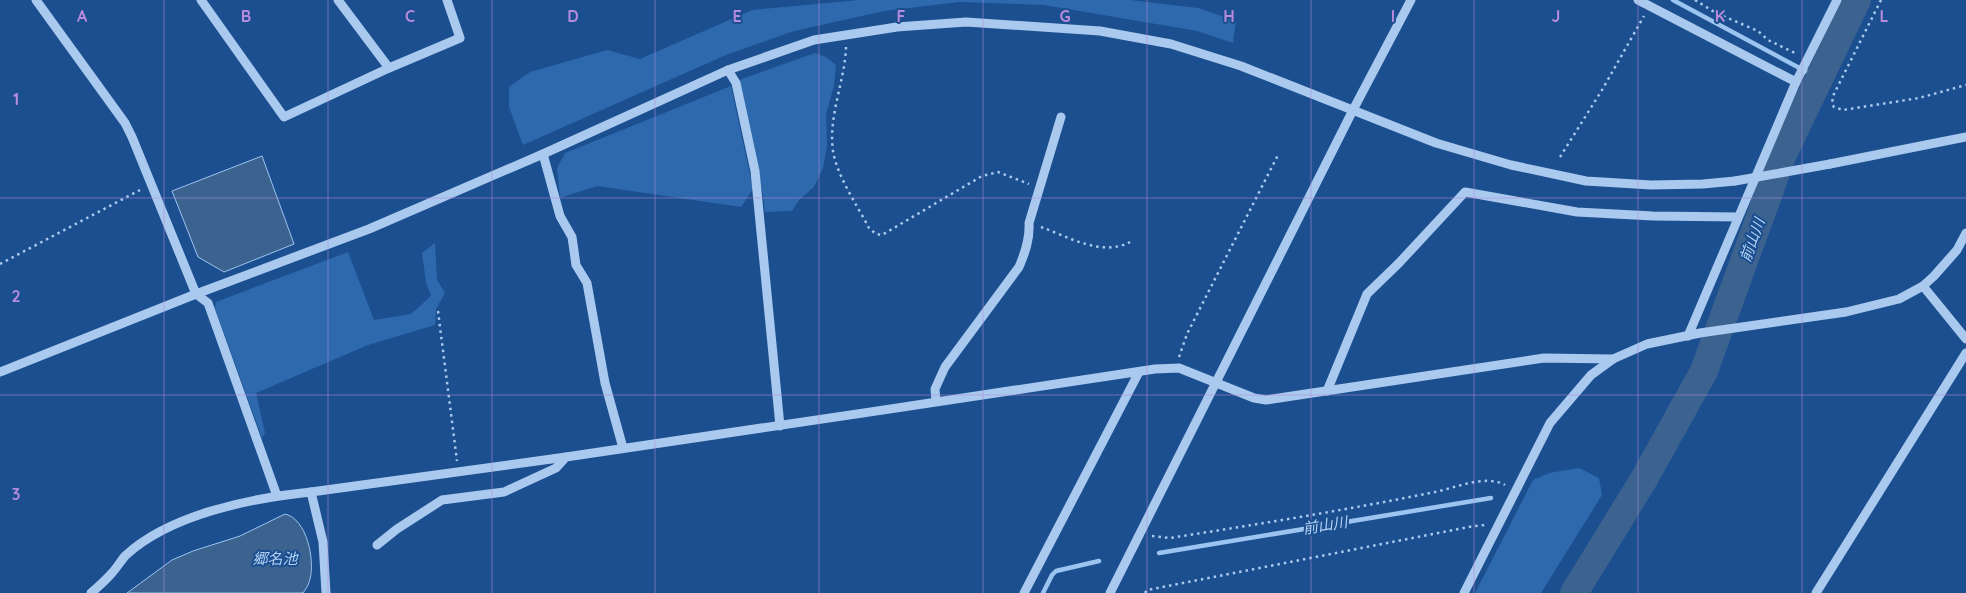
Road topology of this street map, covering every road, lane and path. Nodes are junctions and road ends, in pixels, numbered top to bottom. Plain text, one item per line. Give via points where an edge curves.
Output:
1 (36, 0) edge
2 (201, 0) edge
3 (338, 0) edge
4 (446, 0) edge
5 (1411, 0) edge
6 (1638, 0) edge
7 (1695, 0) edge
8 (1837, 0) edge
9 (1881, 0) edge
10 (1644, 16) dead end
11 (845, 36) junction
12 (1808, 59) junction
13 (389, 68) junction
14 (728, 70) junction
15 (1796, 82) junction
16 (1966, 85) edge
17 (1353, 110) junction
18 (1061, 117) dead end
19 (1966, 136) edge
20 (1279, 153) dead end
21 (543, 154) junction
22 (1560, 157) dead end
23 (151, 184) junction
24 (1039, 188) junction
25 (1738, 217) junction
26 (1030, 226) junction
27 (1966, 233) edge
28 (1132, 241) dead end
29 (0, 264) edge
30 (1923, 286) junction
31 (196, 294) junction
32 (438, 311) dead end
33 (1688, 336) junction
34 (1966, 339) edge
35 (1966, 353) edge
36 (1613, 359) junction
37 (1178, 368) junction
38 (0, 372) edge
39 (1139, 372) junction
40 (1217, 383) junction
41 (1327, 391) junction
42 (936, 401) junction
43 (780, 426) junction
44 (622, 448) junction
45 (566, 457) junction
46 (459, 472) junction
47 (1516, 491) junction
48 (311, 492) junction
49 (277, 496) junction
50 (1497, 529) junction
51 (1142, 531) junction
52 (377, 545) dead end
53 (91, 593) edge
54 (326, 593) edge
55 (1024, 593) edge
56 (1110, 593) edge
57 (1145, 593) edge
58 (1464, 593) edge
59 (1816, 593) edge

1 - 23 street via 124,123
2 - 13 street via 284,117
3 - 13 street
4 - 13 street via 460,38
5 - 17 street
6 - 15 street
7 - 12 path
8 - 12 street
9 - 16 path via 1833,96 1834,107 1843,110 1920,98
10 - 22 path
11 - 14 street via 814,40
11 - 17 street via 897,27 966,22 1100,31 1171,44 1232,63
11 - 24 path via 846,51 833,130 834,151 837,165 869,228 876,234 882,235 982,176 998,172
12 - 15 street
14 - 21 street
14 - 43 street via 736,83 754,171
15 - 25 street
17 - 19 street, bridge via 1436,143 1511,165 1586,181 1651,185 1735,181
17 - 40 street
18 - 24 street
20 - 37 path via 1187,334 1179,353
21 - 31 street via 370,228
21 - 44 street via 560,216 572,237 576,265 587,283 605,383
23 - 29 path
23 - 31 street
24 - 26 street
25 - 33 street
25 - 41 street via 1577,212 1464,192 1367,294
26 - 28 path via 1039,226 1098,247
26 - 42 street via 1019,267 945,367 935,390
27 - 30 street via 1957,250
30 - 33 street via 1899,299 1855,310
30 - 34 street
31 - 38 street
31 - 49 street via 208,303
32 - 46 path
33 - 36 street via 1647,344
35 - 59 street
36 - 41 street via 1544,358
36 - 47 street via 1591,375 1550,423
37 - 39 street
37 - 40 street
39 - 42 street
39 - 55 street
40 - 41 street via 1266,400
40 - 51 street
42 - 43 street
43 - 44 street
44 - 45 street
45 - 46 street
45 - 52 street via 556,468 504,492 442,500
46 - 48 street
47 - 50 street
47 - 51 path via 1500,482 1474,482 1379,504 1170,538
48 - 49 street
48 - 54 street via 323,542
49 - 53 street via 171,526 124,557
50 - 57 path via 1487,525 1474,526 1147,590
50 - 58 street
51 - 56 street

